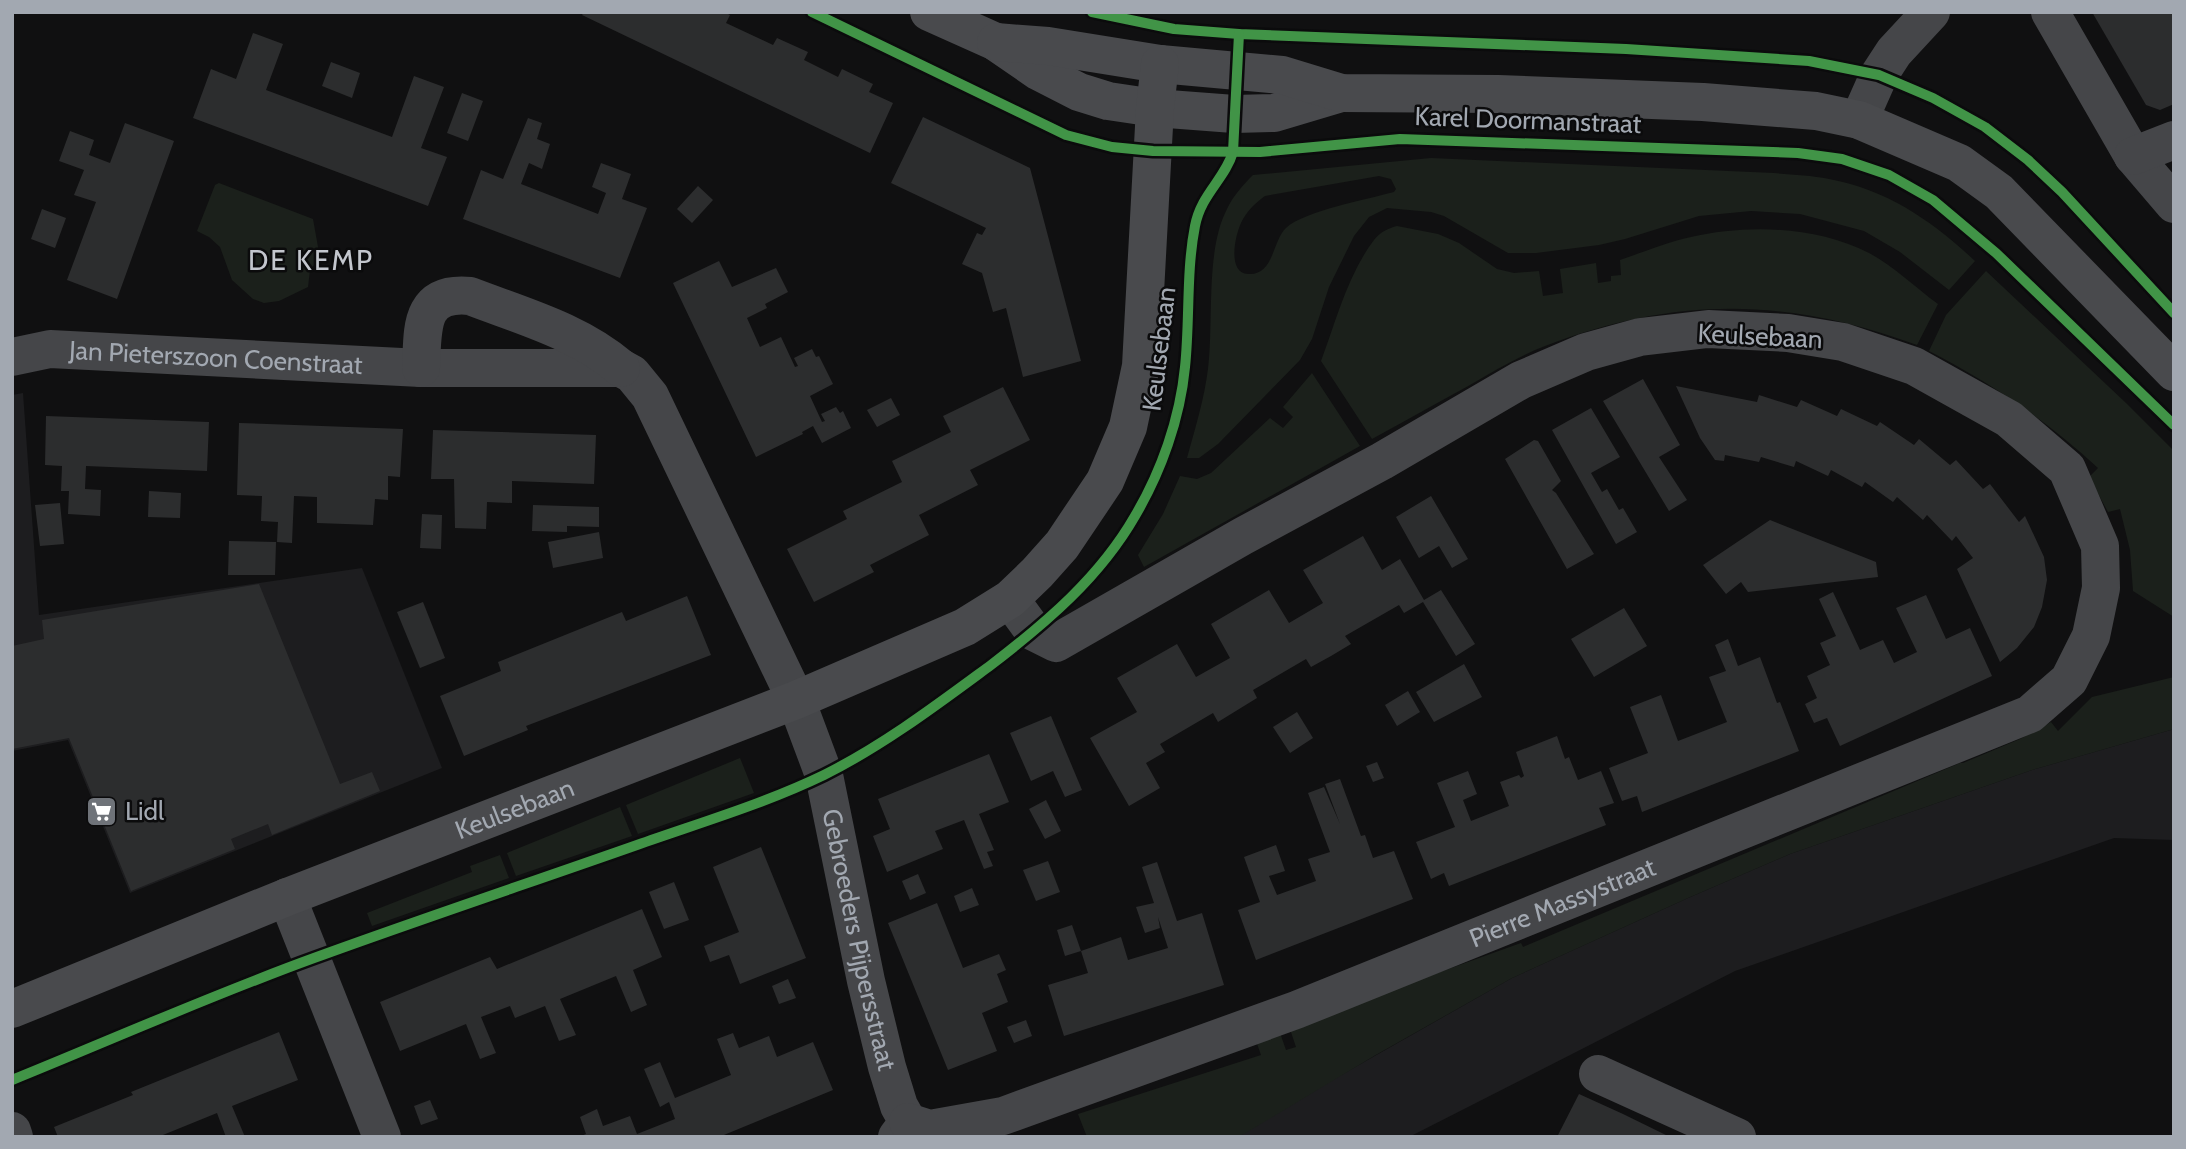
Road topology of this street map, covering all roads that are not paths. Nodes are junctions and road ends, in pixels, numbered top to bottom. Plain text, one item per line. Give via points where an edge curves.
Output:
1 (929, 12) edge
2 (1931, 12) edge
3 (2050, 12) edge
4 (996, 42) junction
5 (1160, 64) junction
6 (1341, 93) junction
7 (1155, 108) junction
8 (1859, 120) junction
9 (2174, 140) edge
10 (2133, 156) junction
11 (2174, 204) edge
12 (12, 357) edge
13 (421, 368) junction
14 (621, 368) junction
15 (2174, 372) edge
16 (2100, 546) joint
17 (1010, 599) junction
18 (796, 699) junction
19 (287, 897) junction
20 (12, 1009) edge
21 (1598, 1074) dead end
22 (902, 1129) edge
23 (12, 1131) edge
24 (14, 1137) edge
25 (382, 1137) edge
26 (1737, 1137) edge

1 - 4 main road, Karel Doormanstraat
2 - 8 street via 1894,52
3 - 10 street
4 - 5 main road, Karel Doormanstraat
4 - 7 main road, Karel Doormanstraat via 1079,92
5 - 6 main road, Karel Doormanstraat via 1282,75
5 - 7 main road, Keulsebaan
6 - 7 main road, Karel Doormanstraat via 1275,113
6 - 8 main road, Karel Doormanstraat via 1703,102 1816,111
7 - 17 main road, Keulsebaan via 1141,366 1128,427 1105,481 1062,545
8 - 15 main road, Karel Doormanstraat via 1959,163 1999,192
9 - 10 street
10 - 11 street
12 - 13 street, Jan Pieterszoon Coenstraat via 50,349
13 - 14 street, Jan Pieterszoon Coenstraat
13 - 14 street via 423,321 431,306 456,295 470,296 574,336
14 - 18 street via 650,396
16 - 17 street, Keulsebaan via 2067,469 2009,419 1950,384 1914,366 1843,342 1788,333 1708,329 1618,343 1521,380 1056,643 1034,632
16 - 22 street, Pierre Massystraat via 2101,588 2091,636 2069,680 2030,714 1309,1005 1003,1116 930,1129
17 - 18 main road, Keulsebaan via 964,627
18 - 19 main road, Keulsebaan
18 - 22 street, Gebroeders Pijpersstraat via 824,775
19 - 20 main road, Keulsebaan
19 - 25 street
21 - 26 street
23 - 24 street

